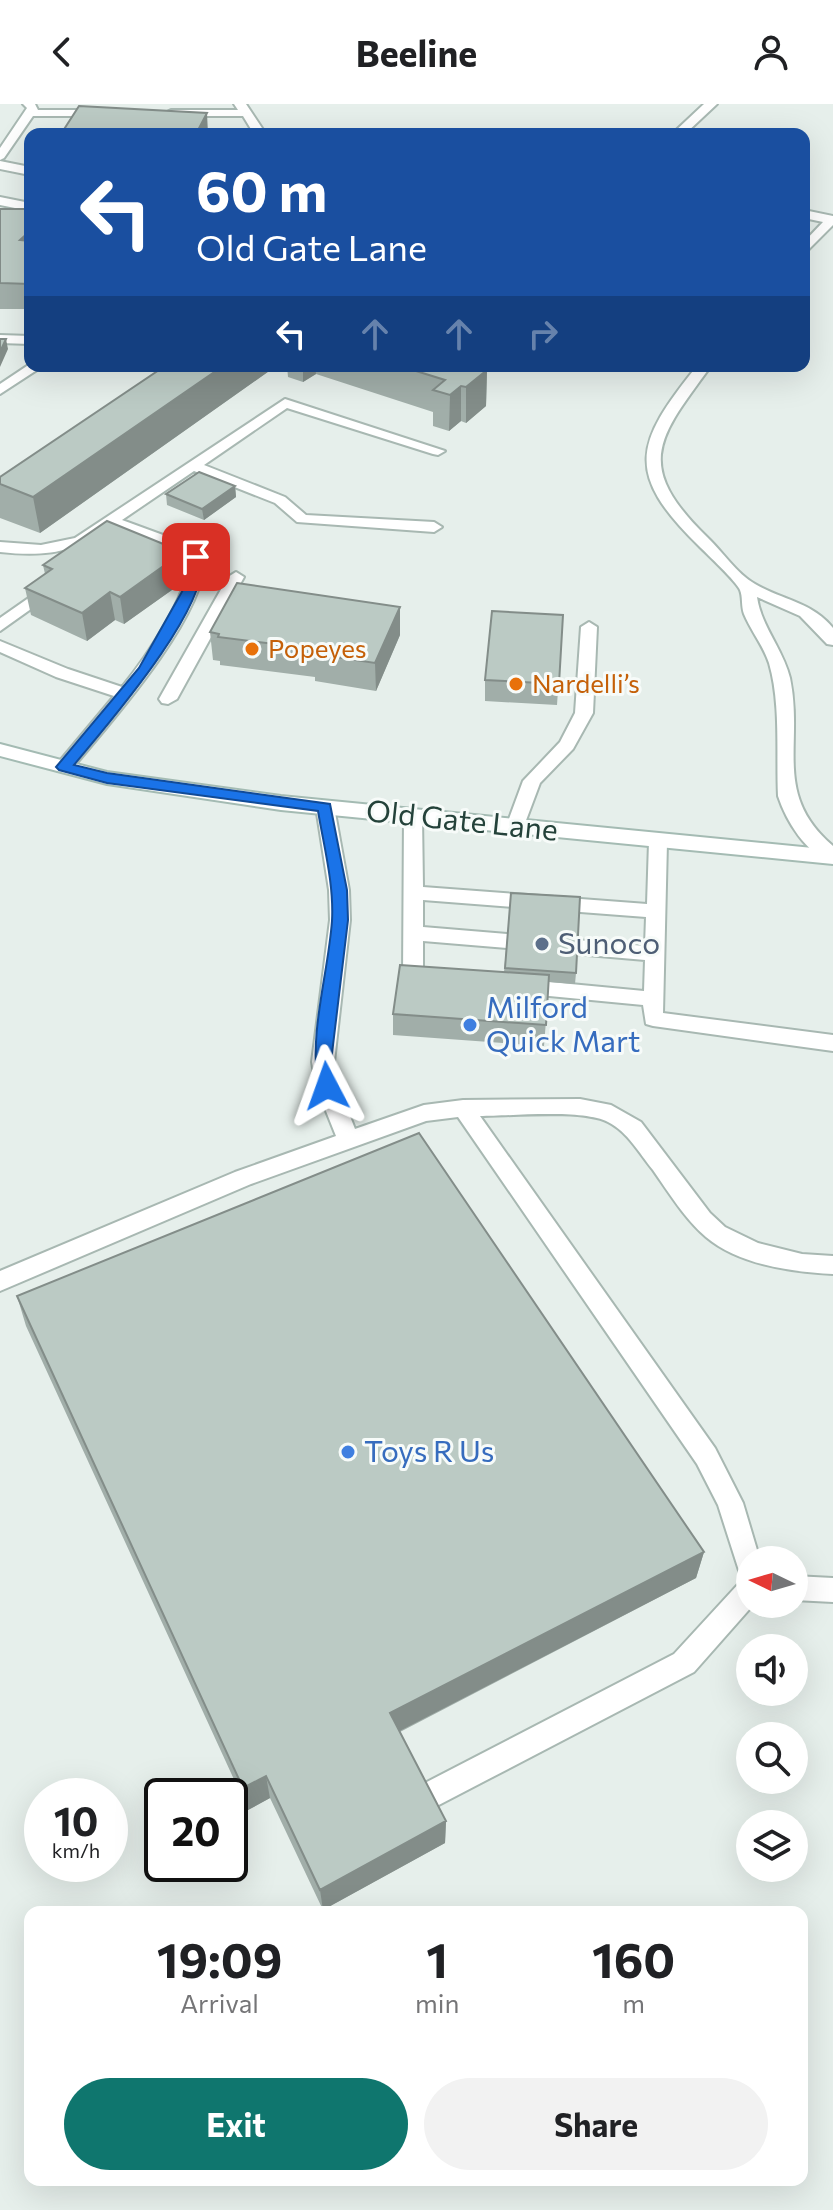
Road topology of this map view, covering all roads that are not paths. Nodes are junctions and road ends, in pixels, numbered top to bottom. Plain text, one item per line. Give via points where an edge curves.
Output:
1 (711, 104) edge
2 (29, 108) edge
3 (244, 109) edge
4 (123, 113) edge
5 (154, 113) edge
6 (256, 128) edge
7 (685, 128) edge
8 (0, 156) edge
9 (0, 165) edge
10 (24, 170) edge
11 (0, 201) edge
12 (24, 206) edge
13 (810, 215) edge
14 (832, 220) edge
15 (810, 244) edge
16 (0, 339) edge
17 (24, 340) edge
18 (24, 371) edge
19 (28, 372) edge
20 (699, 372) edge
21 (0, 373) edge
22 (0, 390) edge
23 (438, 451) dead end
24 (194, 466) junction
25 (110, 521) junction
26 (434, 527) dead end
27 (0, 547) edge
28 (72, 573) edge
29 (236, 577) dead end
30 (748, 588) junction
31 (0, 626) edge
32 (589, 627) dead end
33 (833, 640) edge
34 (0, 646) edge
35 (125, 694) junction
36 (168, 699) dead end
37 (0, 750) edge
38 (64, 767) junction
39 (325, 807) junction
40 (413, 816) junction
41 (515, 827) junction
42 (658, 842) junction
43 (833, 856) edge
44 (413, 893) junction
45 (654, 911) junction
46 (413, 933) junction
47 (507, 941) edge
48 (576, 947) edge
49 (653, 954) junction
50 (458, 980) edge
51 (503, 985) edge
52 (653, 999) junction
53 (833, 1043) edge
54 (463, 1108) junction
55 (348, 1139) junction
56 (833, 1265) edge
57 (0, 1281) edge
58 (743, 1546) edge
59 (808, 1589) edge
60 (833, 1590) edge
61 (736, 1605) edge
62 (433, 1794) edge

1 - 7 lane
2 - 4 lane
2 - 8 lane
3 - 5 lane
3 - 6 lane
9 - 10 lane
11 - 12 lane
13 - 14 lane
14 - 15 lane
16 - 17 lane
18 - 21 lane
19 - 22 lane
20 - 30 lane via 655,436 652,464 661,494 683,523
23 - 24 lane via 285,403
24 - 25 lane
24 - 26 lane via 280,500 302,519
25 - 27 lane via 81,541 56,549
25 - 35 lane via 125,533 187,549 196,557 191,588 145,670
28 - 31 lane
29 - 36 lane
30 - 33 lane via 804,608
30 - 43 lane via 751,611 782,681 792,813
32 - 41 lane via 584,713 567,745 532,781
34 - 35 lane
35 - 38 lane
37 - 38 main road, Old Gate Lane
38 - 39 main road, Old Gate Lane via 107,778
39 - 40 main road, Old Gate Lane
39 - 55 lane via 340,920 323,1062
40 - 41 main road, Old Gate Lane
40 - 44 lane
41 - 42 main road, Old Gate Lane
42 - 43 main road, Old Gate Lane
42 - 45 lane
44 - 45 lane
44 - 46 lane
45 - 49 lane
46 - 47 lane
46 - 50 lane via 413,976
48 - 49 lane
49 - 52 lane
51 - 52 lane
52 - 53 lane via 653,1019
54 - 55 lane via 424,1113
54 - 56 lane via 580,1107 611,1113 633,1128 717,1233 753,1251
54 - 58 lane via 706,1456
55 - 57 lane
59 - 60 lane
61 - 62 lane via 684,1663

